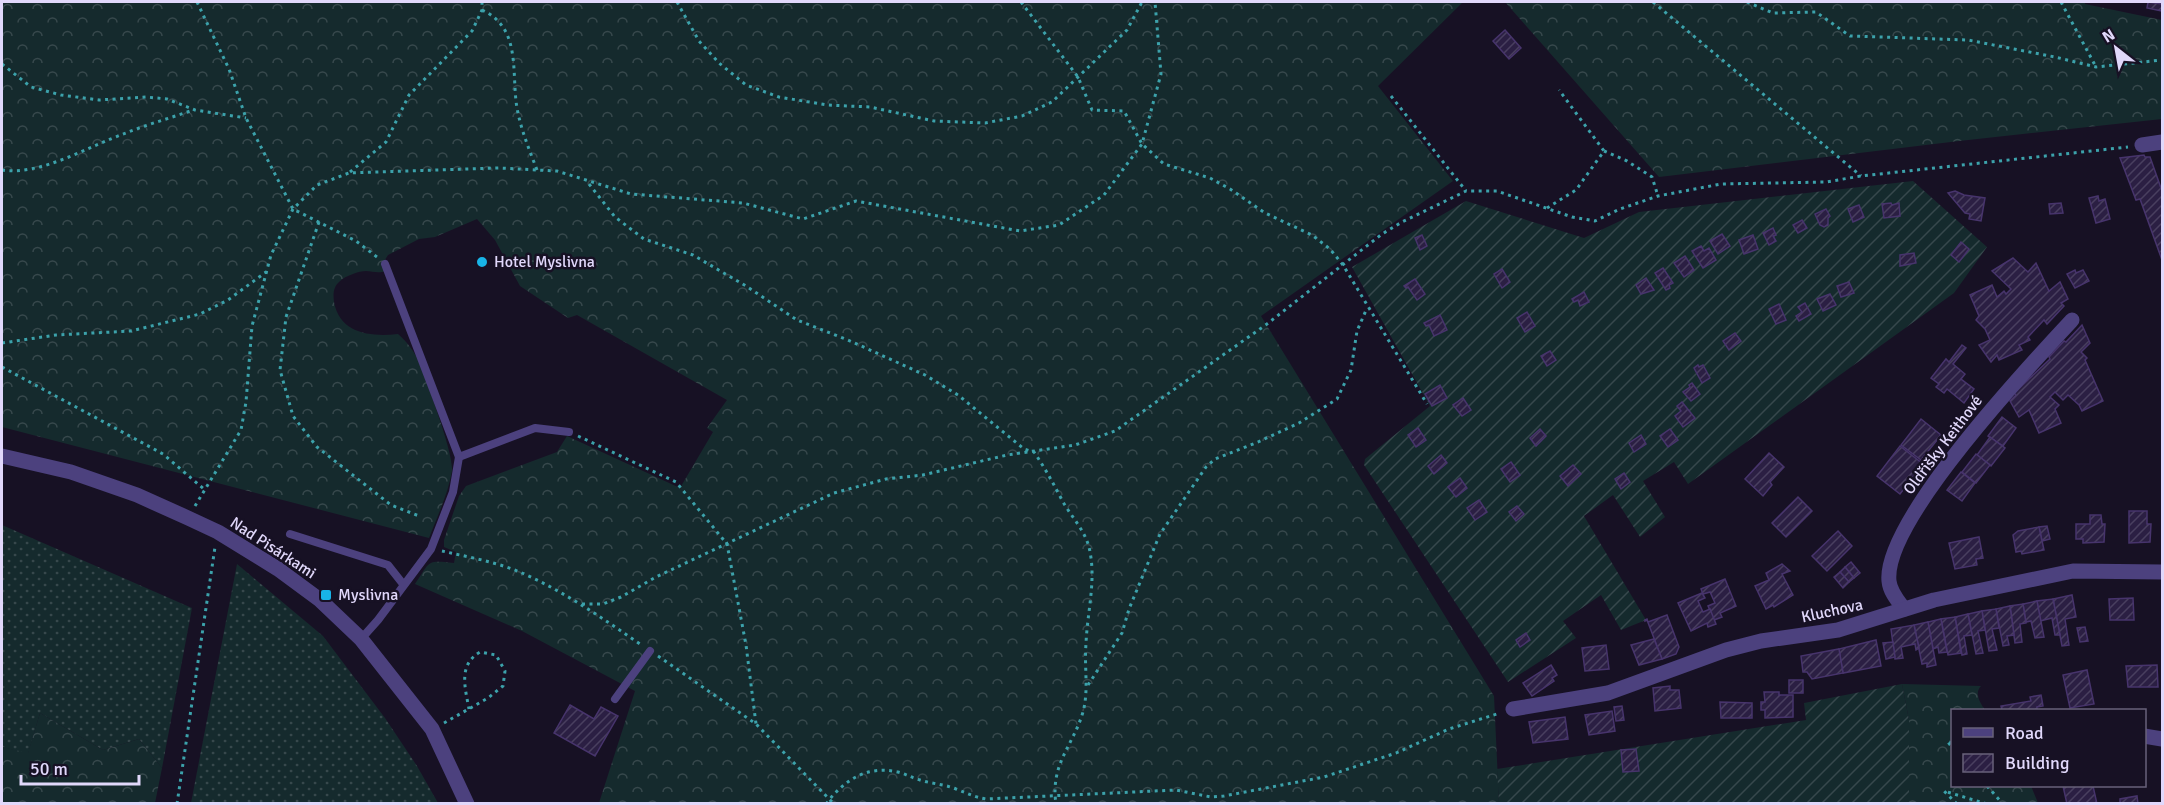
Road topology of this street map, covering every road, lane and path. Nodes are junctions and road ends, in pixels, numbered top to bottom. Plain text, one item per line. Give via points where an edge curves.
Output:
1 (197, 2) edge
2 (482, 2) edge
3 (677, 2) edge
4 (1021, 2) edge
5 (1142, 2) edge
6 (1155, 2) edge
7 (1653, 2) edge
8 (1747, 2) edge
9 (2061, 2) edge
10 (482, 10) junction
11 (2163, 60) edge
12 (2, 64) edge
13 (2096, 67) junction
14 (1078, 77) junction
15 (1559, 90) dead end
16 (1391, 96) dead end
17 (195, 110) junction
18 (246, 118) junction
19 (2163, 142) edge
20 (1142, 144) junction
21 (2142, 145) joint
22 (1604, 152) junction
23 (2, 170) edge
24 (537, 170) junction
25 (349, 173) junction
26 (1861, 176) junction
27 (588, 182) junction
28 (1466, 191) junction
29 (1658, 196) junction
30 (1547, 208) junction
31 (293, 209) junction
32 (319, 222) junction
33 (385, 264) joint
34 (1343, 265) junction
35 (267, 272) junction
36 (1367, 308) junction
37 (2072, 320) dead end
38 (2, 343) edge
39 (2, 367) edge
40 (1427, 404) dead end
41 (569, 432) joint
42 (1034, 452) junction
43 (2, 456) edge
44 (459, 457) junction
45 (205, 490) junction
46 (419, 516) dead end
47 (188, 518) junction
48 (218, 532) junction
49 (290, 534) dead end
50 (727, 544) junction
51 (2163, 572) edge
52 (403, 585) junction
53 (582, 604) dead end
54 (1904, 609) junction
55 (361, 639) junction
56 (650, 651) dead end
57 (1087, 686) junction
58 (615, 699) dead end
59 (469, 709) junction
60 (1513, 709) joint
61 (756, 724) dead end
62 (432, 729) junction
63 (2146, 736) edge
64 (2163, 738) edge
65 (1988, 787) edge
66 (1055, 796) junction
67 (177, 804) edge
68 (467, 804) edge
69 (826, 804) edge
70 (1056, 804) edge
71 (1957, 804) edge
72 (1987, 804) edge
73 (2003, 804) edge

1 - 18 path via 229,69
2 - 10 path
3 - 14 path via 699,41 719,63 746,85 779,97 870,107 934,121 984,123 1022,116 1052,102
4 - 14 path
5 - 14 path via 1127,30
6 - 20 path via 1161,74
7 - 26 path
8 - 13 path via 1773,13 1816,12 1850,36 1968,40
9 - 13 path
10 - 24 path via 502,24 509,37 521,130
10 - 25 path via 472,31 410,95 386,142
11 - 13 path
12 - 17 path via 31,87 61,95 99,100 167,99
14 - 20 path via 1092,110 1124,111
15 - 22 path
16 - 28 path
17 - 18 path
17 - 23 path via 41,166 15,172
18 - 31 path
19 - 21 street
20 - 27 path via 1104,195 1059,225 1020,231 856,201 803,219 743,203 631,194
20 - 34 path via 1164,164 1210,178 1265,213 1312,235
21 - 26 path
22 - 29 path via 1628,161 1652,177
22 - 30 path via 1576,190
24 - 25 path
24 - 27 path via 557,171
25 - 31 path via 317,185
26 - 29 path via 1826,182 1721,184
27 - 42 path via 615,216 644,239 693,255 797,320 925,375 958,395 1024,449
28 - 30 path via 1497,191
28 - 34 path via 1382,234
29 - 30 path via 1596,221
31 - 32 path
31 - 35 path
32 - 33 path via 356,241
32 - 46 path via 286,316 280,369 292,416 317,447 391,505
33 - 44 lane
34 - 36 path
34 - 42 path via 1115,431 1075,445
35 - 38 path via 228,300 200,314 131,331
35 - 45 path via 252,326 241,430
36 - 40 path
36 - 57 path via 1357,331 1351,370 1337,399 1299,423 1215,459 1206,467 1160,534 1122,633
37 - 54 street, Oldřišky Keithové via 2003,394 1915,512 1890,564 1893,594
39 - 45 path via 163,454
41 - 44 lane via 535,428
41 - 50 path via 676,482
42 - 50 path via 858,485
42 - 57 path via 1090,551
43 - 47 street, Nad Pisárkami via 71,472
44 - 52 lane via 453,492 431,549
45 - 47 path
47 - 48 street, Nad Pisárkami
48 - 55 street, Nad Pisárkami via 320,600
48 - 67 path
49 - 52 lane via 388,565
50 - 53 path via 621,597 603,604
50 - 61 path
51 - 54 street, Kluchova via 2073,571
52 - 55 lane
54 - 60 street, Kluchova via 1838,630 1726,650 1608,693
55 - 62 street, Nad Pisárkami
56 - 58 lane
57 - 66 path via 1082,713 1058,771
59 - 59 path via 503,686 505,671 496,655 480,652 471,658 464,672
59 - 62 path
60 - 66 path via 1324,777 1224,796 1176,790
62 - 68 street, Nad Pisárkami
63 - 64 street
65 - 73 path
66 - 69 path via 971,797 957,789 884,771 856,776
66 - 70 path
71 - 72 path via 1944,791

